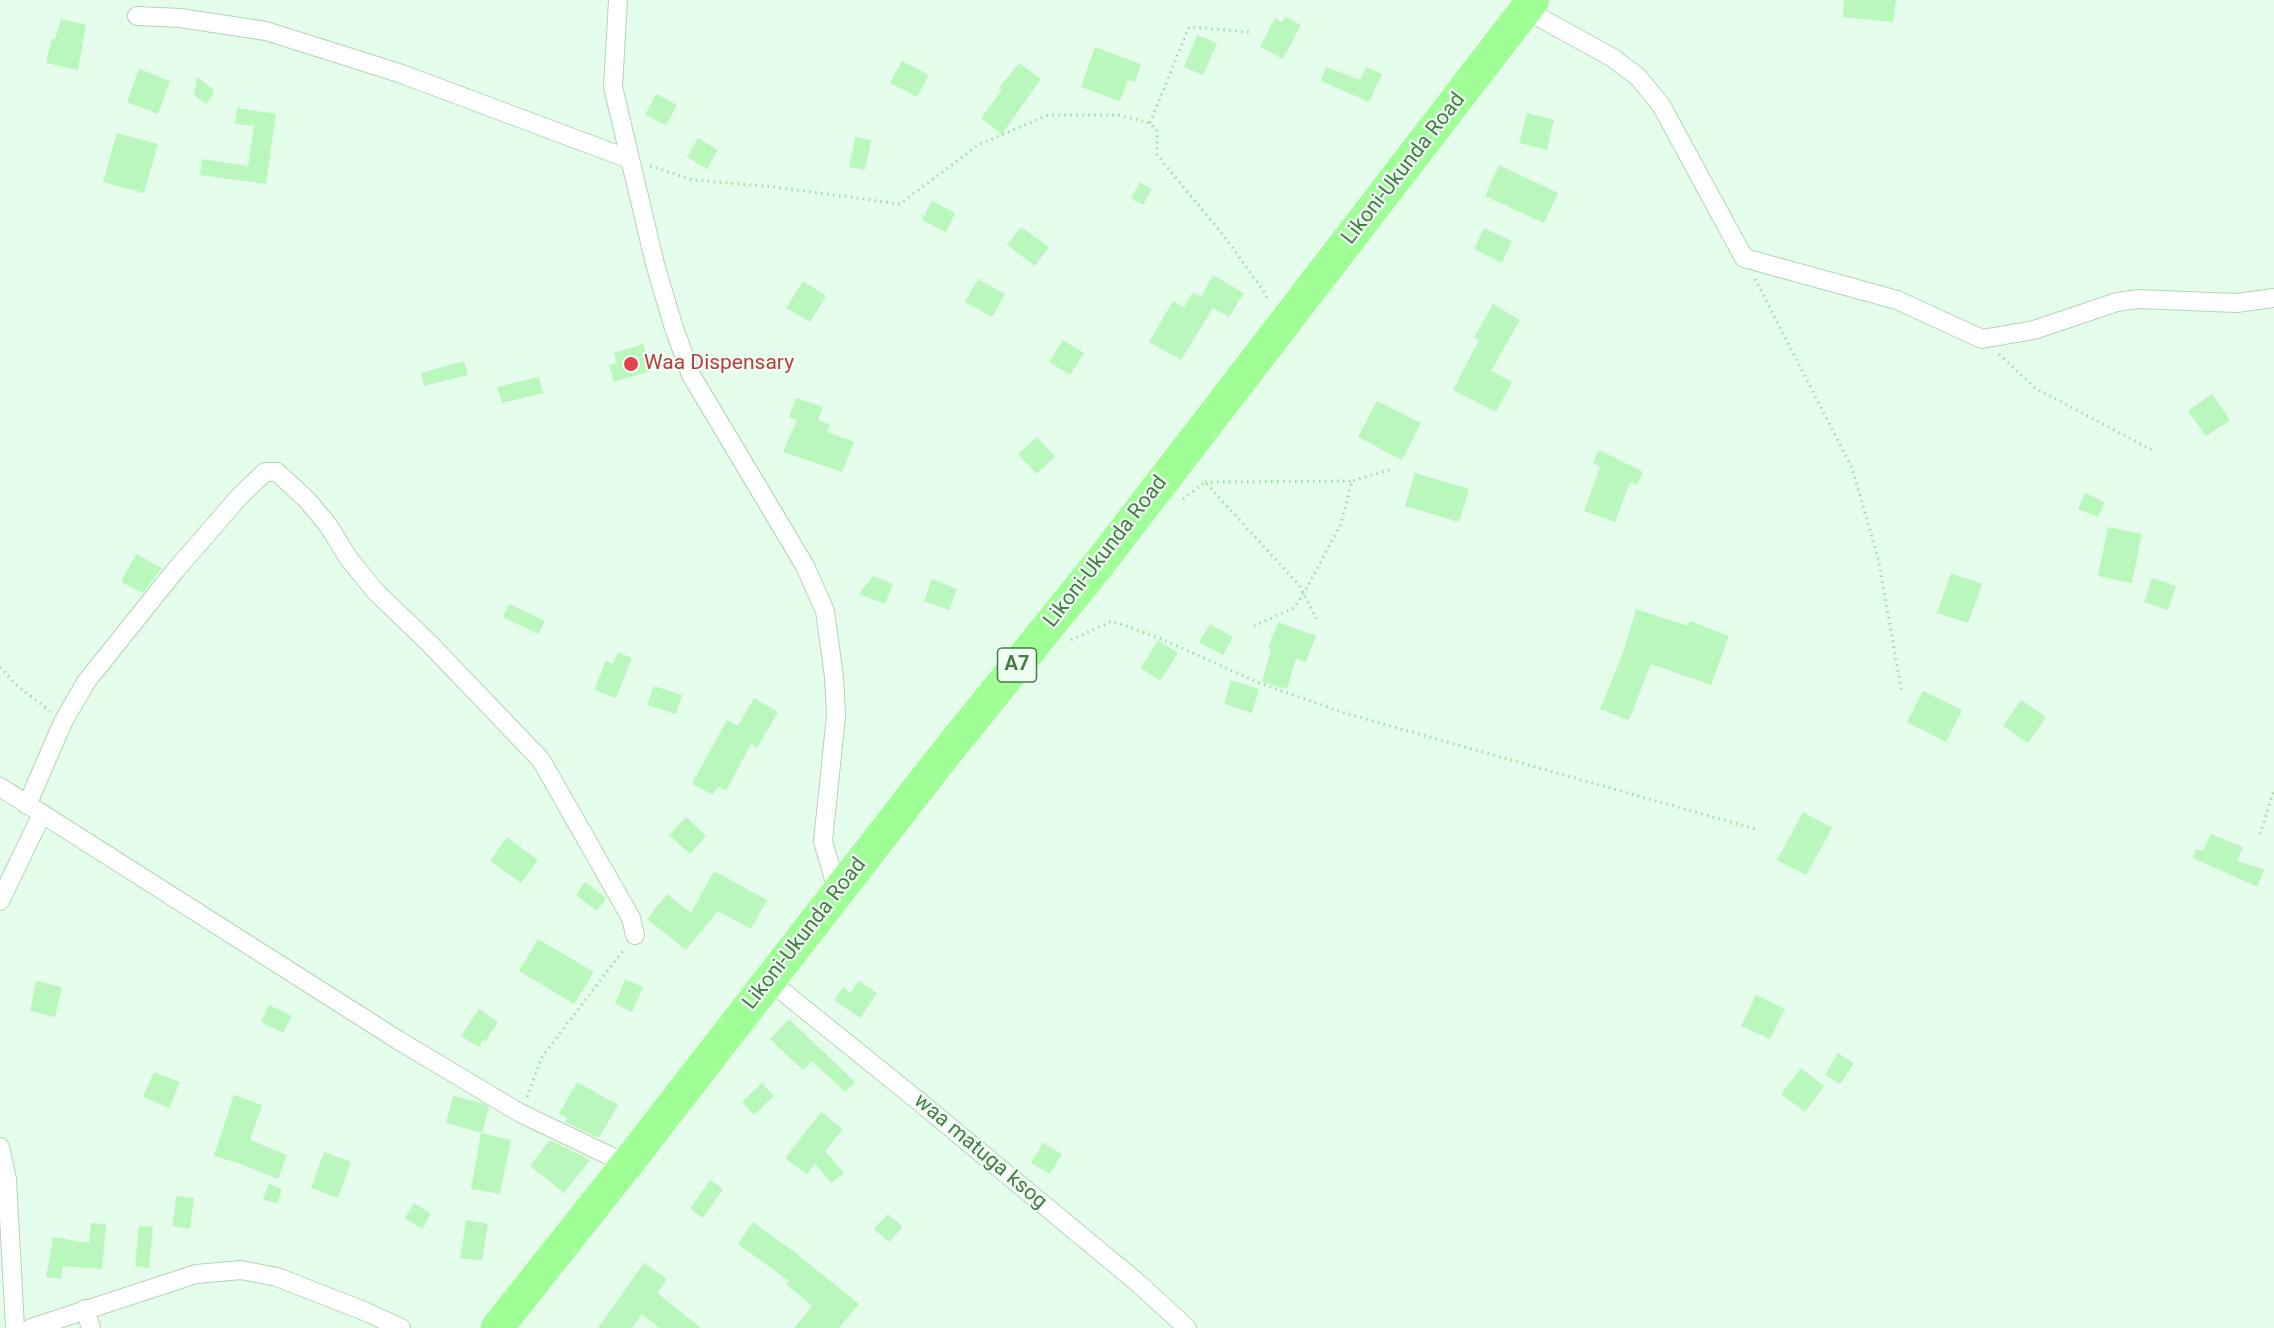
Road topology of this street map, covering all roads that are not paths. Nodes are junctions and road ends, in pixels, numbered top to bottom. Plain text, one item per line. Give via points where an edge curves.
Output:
1 (618, 0) edge
2 (1530, 5) edge
3 (136, 16) dead end
4 (629, 159) junction
5 (2274, 298) edge
6 (0, 787) edge
7 (34, 810) junction
8 (838, 893) junction
9 (0, 901) edge
10 (635, 935) road end
11 (771, 978) junction
12 (0, 1147) edge
13 (627, 1164) junction
14 (85, 1309) junction
15 (0, 1324) edge
16 (7, 1328) edge
17 (15, 1328) edge
18 (31, 1328) edge
19 (91, 1328) edge
20 (401, 1328) edge
21 (497, 1328) edge
22 (1187, 1328) edge

1 - 4 street via 614,87
2 - 5 street via 1638,77 1660,105 1744,258 1897,300 1982,339 2034,330 2117,302 2138,299 2236,303
2 - 8 highway, Likoni-Ukunda Road / A7
3 - 4 street via 180,18 266,31 399,74
4 - 8 street via 655,264 691,375 805,566 825,611 836,716 823,841
6 - 7 street
7 - 9 street
7 - 10 street via 63,722 86,682 239,497 265,472 277,472 328,525 376,592 541,760 631,918
7 - 13 street via 520,1113
8 - 11 highway, Likoni-Ukunda Road / A7
11 - 13 highway, Likoni-Ukunda Road / A7
11 - 22 street, waa matuga ksog via 782,992 1138,1283
12 - 17 street via 7,1179
13 - 21 highway, Likoni-Ukunda Road / A7
14 - 18 street
14 - 19 street
14 - 20 street via 196,1274 241,1270 277,1277
15 - 16 street

